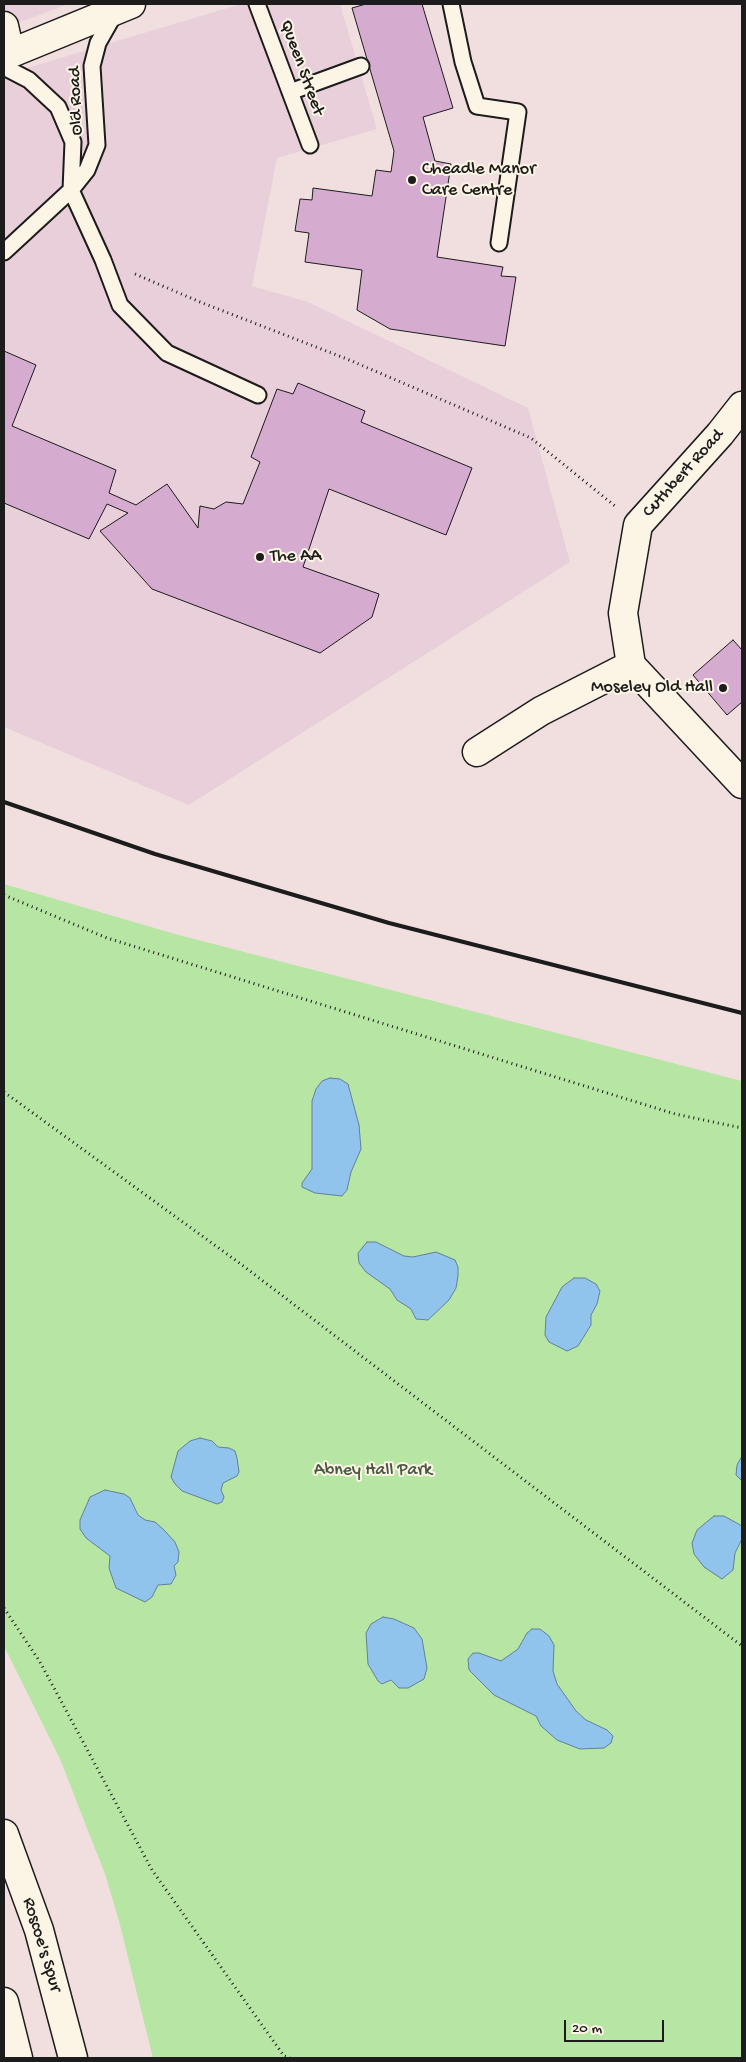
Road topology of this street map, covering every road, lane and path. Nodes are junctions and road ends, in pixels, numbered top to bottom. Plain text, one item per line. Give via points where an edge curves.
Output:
1 (257, 4) edge
2 (451, 4) edge
3 (124, 6) edge
4 (4, 26) edge
5 (6, 59) edge
6 (362, 66) dead end
7 (290, 92) junction
8 (310, 145) dead end
9 (70, 190) junction
10 (499, 243) dead end
11 (4, 252) edge
12 (103, 260) junction
13 (258, 395) dead end
14 (742, 406) edge
15 (638, 525) junction
16 (631, 665) junction
17 (477, 752) dead end
18 (742, 783) edge
19 (4, 895) edge
20 (4, 1092) edge
21 (742, 1128) edge
22 (4, 1608) edge
23 (742, 1646) edge
24 (4, 1834) edge
25 (4, 2002) edge
26 (18, 2058) edge
27 (73, 2058) edge
28 (290, 2058) edge

1 - 7 lane, Queen Street
2 - 10 lane via 463,62 477,106 518,112
3 - 5 main road
3 - 9 lane, Old Road via 98,43 92,66 97,144 87,170
4 - 5 main road
5 - 9 lane, Old Road via 58,107 73,142
6 - 7 lane
7 - 8 lane, Queen Street
9 - 11 lane, Old Road
9 - 12 lane
12 - 13 lane via 120,305 167,353
12 - 15 path via 200,302 348,359 531,438
14 - 15 main road, Cuthbert Road
15 - 16 main road, Cuthbert Road via 624,613
16 - 17 main road via 541,711
16 - 18 main road
19 - 21 path via 107,938 675,1114
20 - 23 path via 242,1265
22 - 28 path via 40,1662 152,1870 284,2056
24 - 27 main road, Roscoe's Spur via 39,1930
25 - 26 main road

